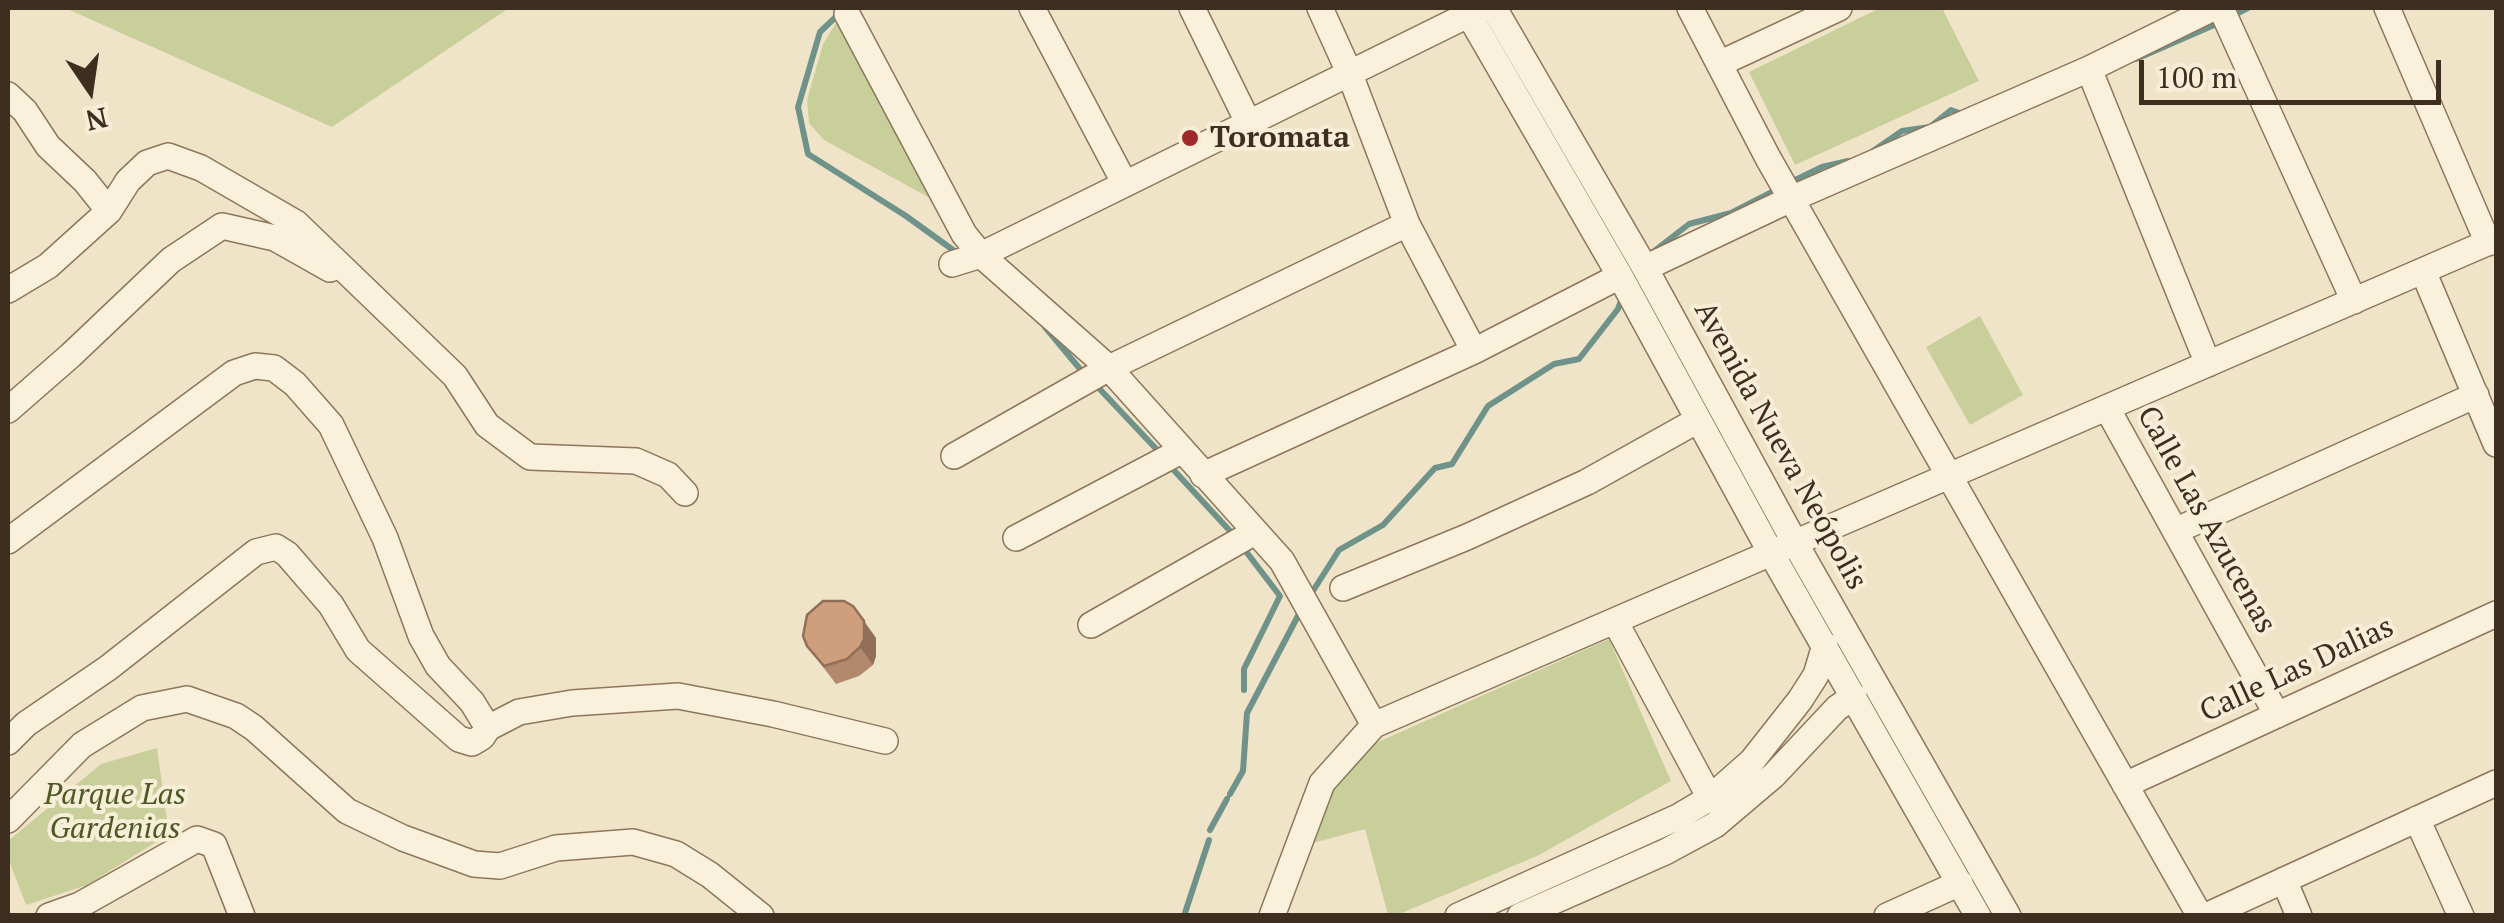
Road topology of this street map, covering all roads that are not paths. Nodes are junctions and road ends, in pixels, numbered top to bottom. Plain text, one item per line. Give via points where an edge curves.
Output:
1 (1032, 8) edge
2 (1192, 8) edge
3 (1320, 8) edge
4 (1494, 8) edge
5 (1690, 8) edge
6 (1839, 8) edge
7 (2213, 8) edge
8 (2221, 8) edge
9 (2387, 8) edge
10 (1471, 10) edge
11 (847, 14) dead end
12 (1720, 64) junction
13 (2088, 69) junction
14 (1350, 72) junction
15 (8, 95) edge
16 (1248, 122) junction
17 (1125, 184) junction
18 (1791, 199) junction
19 (109, 211) junction
20 (1407, 224) junction
21 (2492, 241) edge
22 (982, 255) junction
23 (952, 264) dead end
24 (2423, 271) junction
25 (1632, 272) junction
26 (356, 284) junction
27 (8, 290) edge
28 (2354, 301) junction
29 (1474, 352) junction
30 (2208, 364) junction
31 (1109, 368) junction
32 (2476, 395) junction
33 (2107, 408) junction
34 (8, 410) edge
35 (1698, 420) junction
36 (2496, 444) edge
37 (1182, 451) junction
38 (954, 456) dead end
39 (1202, 475) junction
40 (1950, 476) junction
41 (685, 493) dead end
42 (2175, 531) junction
43 (1255, 532) junction
44 (1016, 538) dead end
45 (8, 540) edge
46 (1795, 543) junction
47 (1771, 553) junction
48 (1343, 588) dead end
49 (2496, 614) edge
50 (1616, 620) junction
51 (1092, 625) dead end
52 (1825, 645) junction
53 (1854, 696) junction
54 (2277, 715) junction
55 (1374, 726) junction
56 (488, 728) junction
57 (885, 741) dead end
58 (8, 742) edge
59 (2496, 783) edge
60 (2125, 785) junction
61 (1710, 798) junction
62 (8, 820) edge
63 (2417, 820) junction
64 (2284, 880) junction
65 (1960, 883) junction
66 (49, 916) edge
67 (242, 916) edge
68 (762, 916) edge
69 (1272, 916) edge
70 (1458, 916) edge
71 (1520, 916) edge
72 (1887, 916) edge
73 (1978, 916) edge
74 (2008, 916) edge
75 (2203, 916) edge
76 (2299, 916) edge
77 (2460, 916) edge

1 - 17 street
2 - 16 street
3 - 14 street
4 - 25 street, Avenida Nueva Neópolis
5 - 12 street
6 - 12 street
7 - 13 street
8 - 28 street
9 - 21 street
10 - 14 street
10 - 25 street, Avenida Nueva Neópolis
11 - 22 street via 964,234
12 - 18 street
13 - 18 street
13 - 30 street
14 - 16 street
14 - 20 street
15 - 19 street
16 - 17 street
17 - 22 street
18 - 25 street
18 - 40 street
19 - 26 street via 146,163 168,156 296,222
19 - 27 street via 48,266
20 - 29 street
20 - 31 street
21 - 24 street
22 - 23 street
22 - 31 street
24 - 28 street
24 - 32 street
25 - 29 street
25 - 35 street, Avenida Nueva Neópolis
25 - 46 street, Avenida Nueva Neópolis
26 - 34 street via 275,238 222,226 171,260
26 - 41 street via 454,376 487,425 530,458 636,461 668,475
28 - 30 street
29 - 39 street
30 - 33 street
31 - 37 street
31 - 38 street
32 - 36 street
32 - 42 street
33 - 40 street
33 - 42 street, Calle Las Azucenas
35 - 47 street, Avenida Nueva Neópolis
35 - 48 street via 1586,482
37 - 39 street
37 - 44 street
39 - 43 street
40 - 46 street
40 - 60 street
42 - 54 street, Calle Las Azucenas
43 - 51 street
43 - 55 street via 1282,561
45 - 56 street via 234,373 274,368 332,425 421,636
46 - 47 street
46 - 74 street, Avenida Nueva Neópolis
47 - 50 street
47 - 52 street, Avenida Nueva Neópolis
49 - 54 street, Calle Las Dalias
50 - 55 street
50 - 61 street
52 - 53 street, Avenida Nueva Neópolis
52 - 61 street via 1800,700 1752,761
53 - 65 street, Avenida Nueva Neópolis
53 - 71 street via 1716,825
54 - 60 street, Calle Las Dalias
55 - 69 street via 1322,783
56 - 57 street via 519,712 554,706 678,696
56 - 58 street via 472,742 459,739 358,650 331,605 276,547 256,552
59 - 63 street
60 - 75 street
61 - 70 street
62 - 68 street via 82,745 142,708 187,699 236,716 347,811 403,838 474,864 500,866 556,848 633,842 676,854
63 - 64 street
63 - 77 street
64 - 75 street
64 - 76 street
65 - 72 street
65 - 73 street, Avenida Nueva Neópolis
66 - 67 street via 196,838 214,845

